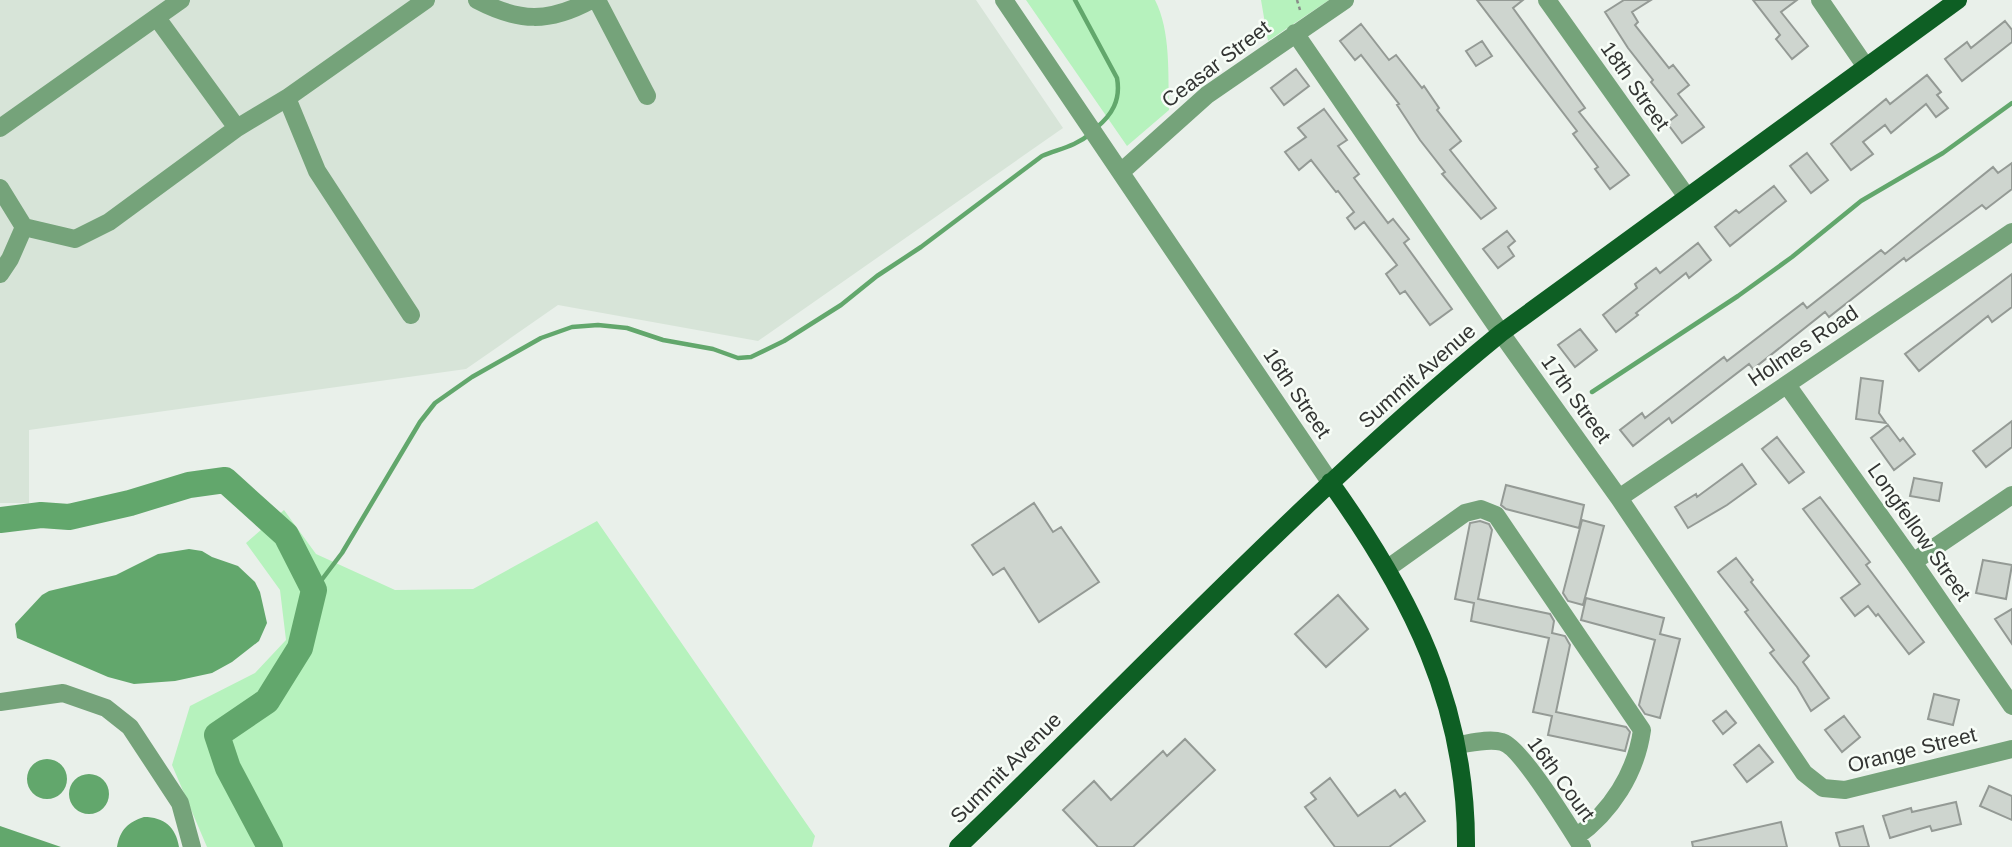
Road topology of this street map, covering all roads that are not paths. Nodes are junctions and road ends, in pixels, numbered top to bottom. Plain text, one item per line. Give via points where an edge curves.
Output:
1 (181, 0) edge
2 (426, 0) edge
3 (477, 0) edge
4 (591, 0) edge
5 (597, 0) edge
6 (1004, 0) edge
7 (1345, 0) edge
8 (1547, 0) edge
9 (1820, 0) edge
10 (1958, 0) edge
11 (157, 18) junction
12 (1295, 33) junction
13 (1866, 67) junction
14 (647, 96) dead end
15 (287, 98) junction
16 (0, 128) edge
17 (237, 128) junction
18 (1121, 172) junction
19 (0, 188) edge
20 (1687, 197) junction
21 (24, 227) junction
22 (2012, 232) edge
23 (3, 264) edge
24 (411, 315) dead end
25 (1501, 334) junction
26 (1787, 385) junction
27 (1330, 482) junction
28 (2012, 495) edge
29 (1619, 498) junction
30 (1913, 562) junction
31 (1388, 568) junction
32 (0, 702) edge
33 (2012, 706) edge
34 (1458, 745) junction
35 (2012, 748) edge
36 (1823, 788) joint
37 (1579, 842) edge
38 (192, 847) edge
39 (958, 847) edge
40 (1466, 847) edge

1 - 11 street
2 - 15 street
3 - 4 street via 516,16 541,19
5 - 14 street
6 - 18 street, 16th Street
7 - 12 street, Ceasar Street
8 - 20 street, 18th Street
9 - 13 street
10 - 13 main road, Summit Avenue
11 - 16 street
11 - 17 street
12 - 18 street, Ceasar Street via 1206,95
12 - 25 street, 17th Street
13 - 20 main road, Summit Avenue
15 - 17 street
15 - 24 street via 317,171
17 - 21 street via 109,222 75,239
18 - 27 street, 16th Street
19 - 21 street
20 - 25 main road, Summit Avenue
21 - 23 street
22 - 26 street, Holmes Road
25 - 27 main road, Summit Avenue
25 - 29 street, 17th Street
26 - 29 street, Holmes Road
26 - 30 street, Longfellow Street
27 - 31 main road, 16th Street
27 - 39 main road, Summit Avenue
28 - 30 street
29 - 36 street, 17th Street via 1804,773
30 - 33 street, Longfellow Street
31 - 34 main road, 16th Street via 1422,635
31 - 37 street via 1465,513 1481,509 1496,514 1642,730 1632,769 1609,807
32 - 38 street via 63,693 106,708 130,727 180,803
34 - 37 street, 16th Court via 1502,742 1511,747
34 - 40 main road, 16th Street
35 - 36 street, Orange Street via 1845,790

